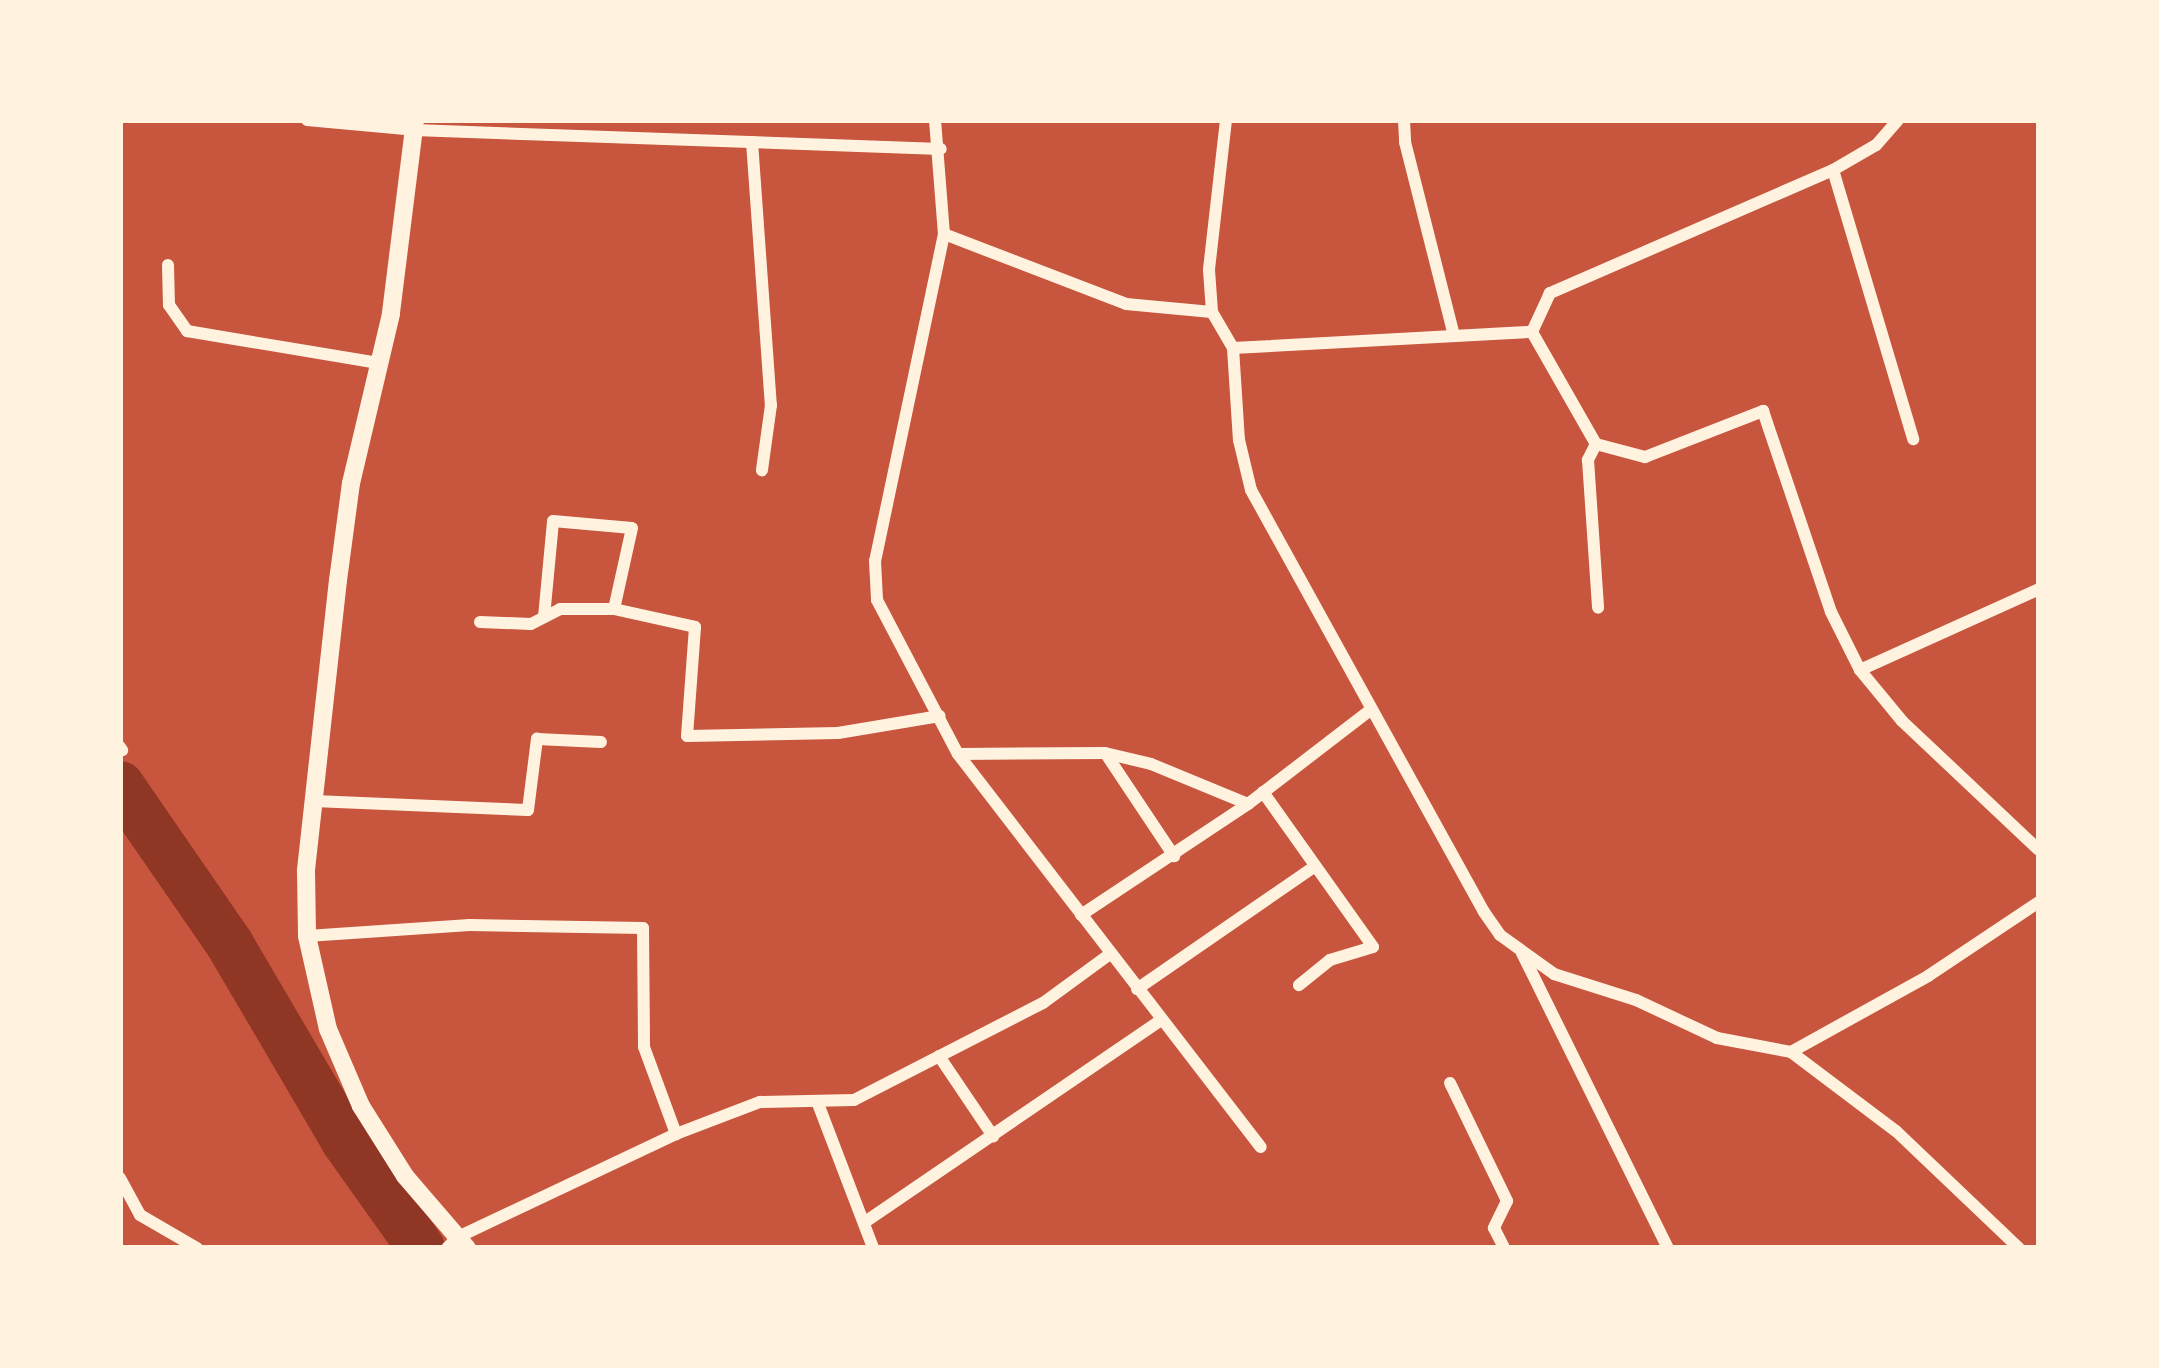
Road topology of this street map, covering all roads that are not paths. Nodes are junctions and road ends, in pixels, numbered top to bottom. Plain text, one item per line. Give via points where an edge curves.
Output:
1 (307, 120) edge
2 (935, 120) edge
3 (1226, 120) edge
4 (1405, 120) edge
5 (1898, 120) edge
6 (415, 125) edge
7 (752, 142) junction
8 (941, 149) junction
9 (1833, 170) junction
10 (944, 235) junction
11 (168, 266) dead end
12 (1213, 312) junction
13 (1453, 332) junction
14 (1532, 332) junction
15 (1234, 348) junction
16 (378, 363) junction
17 (1913, 440) dead end
18 (1596, 445) junction
19 (762, 470) dead end
20 (2039, 589) edge
21 (1598, 608) dead end
22 (614, 609) junction
23 (544, 617) junction
24 (480, 622) dead end
25 (1860, 670) junction
26 (1369, 711) junction
27 (940, 716) junction
28 (601, 742) dead end
29 (1106, 753) junction
30 (958, 754) junction
31 (1263, 792) junction
32 (314, 801) junction
33 (1248, 804) junction
34 (2039, 850) edge
35 (1174, 856) junction
36 (1316, 866) junction
37 (2039, 902) edge
38 (1081, 915) junction
39 (307, 936) junction
40 (1521, 952) junction
41 (1110, 954) junction
42 (1300, 985) dead end
43 (1137, 989) junction
44 (1161, 1020) junction
45 (1791, 1052) junction
46 (939, 1056) junction
47 (1450, 1083) dead end
48 (817, 1101) junction
49 (676, 1134) junction
50 (993, 1136) junction
51 (1262, 1147) dead end
52 (120, 1179) edge
53 (865, 1222) junction
54 (457, 1244) edge
55 (196, 1248) edge
56 (873, 1248) edge
57 (1504, 1248) edge
58 (1667, 1248) edge
59 (2019, 1248) edge

1 - 6 street
2 - 8 street
3 - 12 street via 1213,197
4 - 13 street
5 - 9 street via 1876,145
6 - 7 street
6 - 16 street
7 - 8 street
7 - 19 street via 771,405
8 - 10 street
9 - 14 street via 1550,293
9 - 17 street
10 - 12 street via 1126,304
10 - 27 street via 875,561 877,600
11 - 16 street via 169,305 187,331
12 - 15 street
13 - 14 street
13 - 15 street
14 - 18 street
15 - 26 street via 1251,490
16 - 32 street via 351,483
18 - 21 street via 1588,460
18 - 25 street via 1645,457 1763,411
20 - 25 street
22 - 23 street via 560,609
22 - 23 street via 632,528 553,521
22 - 27 street via 695,627 687,736 838,734
23 - 24 street via 531,625
25 - 34 street via 1902,721
26 - 31 street
26 - 40 street via 1456,868 1500,935
27 - 30 street
28 - 32 street via 537,739 528,810
29 - 30 street
29 - 33 street
29 - 35 street
30 - 38 street
31 - 33 street
31 - 36 street
32 - 39 street
33 - 35 street
35 - 38 street
36 - 42 street via 1373,947 1330,960
36 - 43 street
37 - 45 street
38 - 41 street
39 - 49 street via 470,925 643,928 644,1047
39 - 54 street via 328,1029 361,1106
40 - 45 street via 1554,974 1717,1038
40 - 58 street
41 - 43 street
41 - 46 street via 1043,1003
43 - 44 street
44 - 50 street
44 - 51 street
45 - 59 street via 1896,1131
46 - 48 street via 854,1100
46 - 50 street
47 - 57 street via 1507,1201 1494,1228
48 - 49 street via 760,1102
48 - 53 street
49 - 54 street
50 - 53 street
52 - 55 street via 140,1215
53 - 56 street

